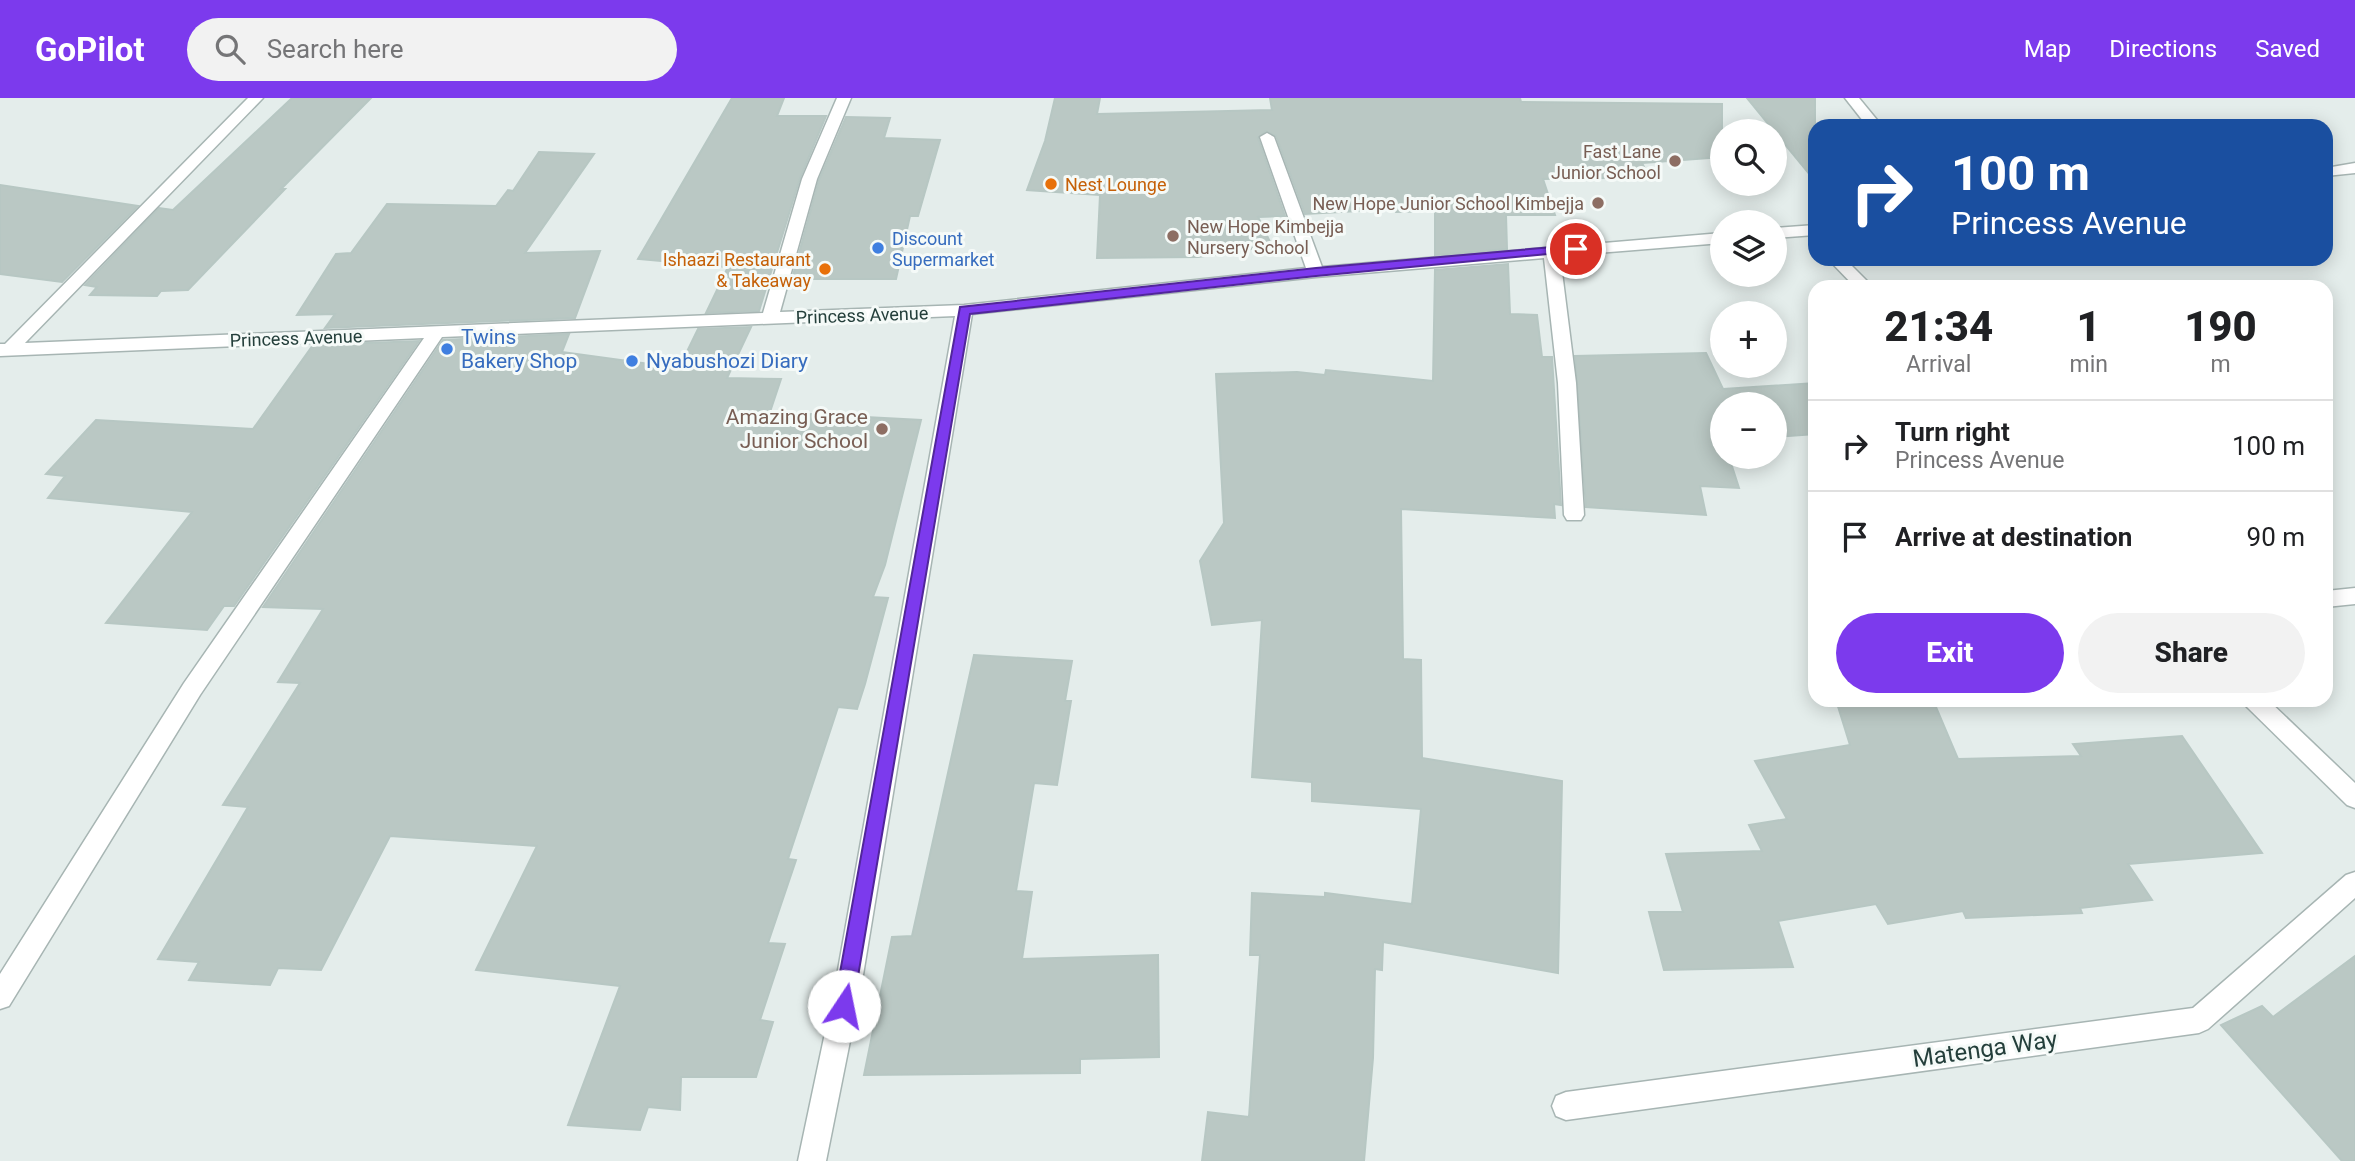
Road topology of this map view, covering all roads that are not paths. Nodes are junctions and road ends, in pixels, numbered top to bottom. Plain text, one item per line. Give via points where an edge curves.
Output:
1 (256, 98) edge
2 (844, 98) edge
3 (1852, 98) edge
4 (1869, 119) edge
5 (1266, 137) dead end
6 (2355, 168) edge
7 (2333, 171) edge
8 (1787, 233) edge
9 (1808, 233) edge
10 (1710, 238) edge
11 (1551, 251) junction
12 (1843, 266) edge
13 (1316, 272) junction
14 (1858, 280) edge
15 (964, 310) junction
16 (770, 319) junction
17 (436, 332) junction
18 (4, 350) edge
19 (1574, 515) dead end
20 (2355, 596) edge
21 (2333, 598) edge
22 (2261, 707) edge
23 (2355, 798) edge
24 (2355, 883) edge
25 (0, 997) edge
26 (1566, 1106) dead end
27 (812, 1161) edge

1 - 18 street
2 - 16 street via 820,146 790,233
3 - 4 street
5 - 13 street
6 - 7 street
8 - 9 street
10 - 11 street, Princess Avenue
11 - 13 street, Princess Avenue
11 - 19 street via 1567,383
12 - 14 street
13 - 15 street, Princess Avenue
15 - 16 street, Princess Avenue
15 - 27 street via 851,967
16 - 17 street, Princess Avenue
17 - 18 street, Princess Avenue
17 - 25 street via 192,689
20 - 21 street
22 - 23 street
24 - 26 street, Matenga Way via 2199,1020

